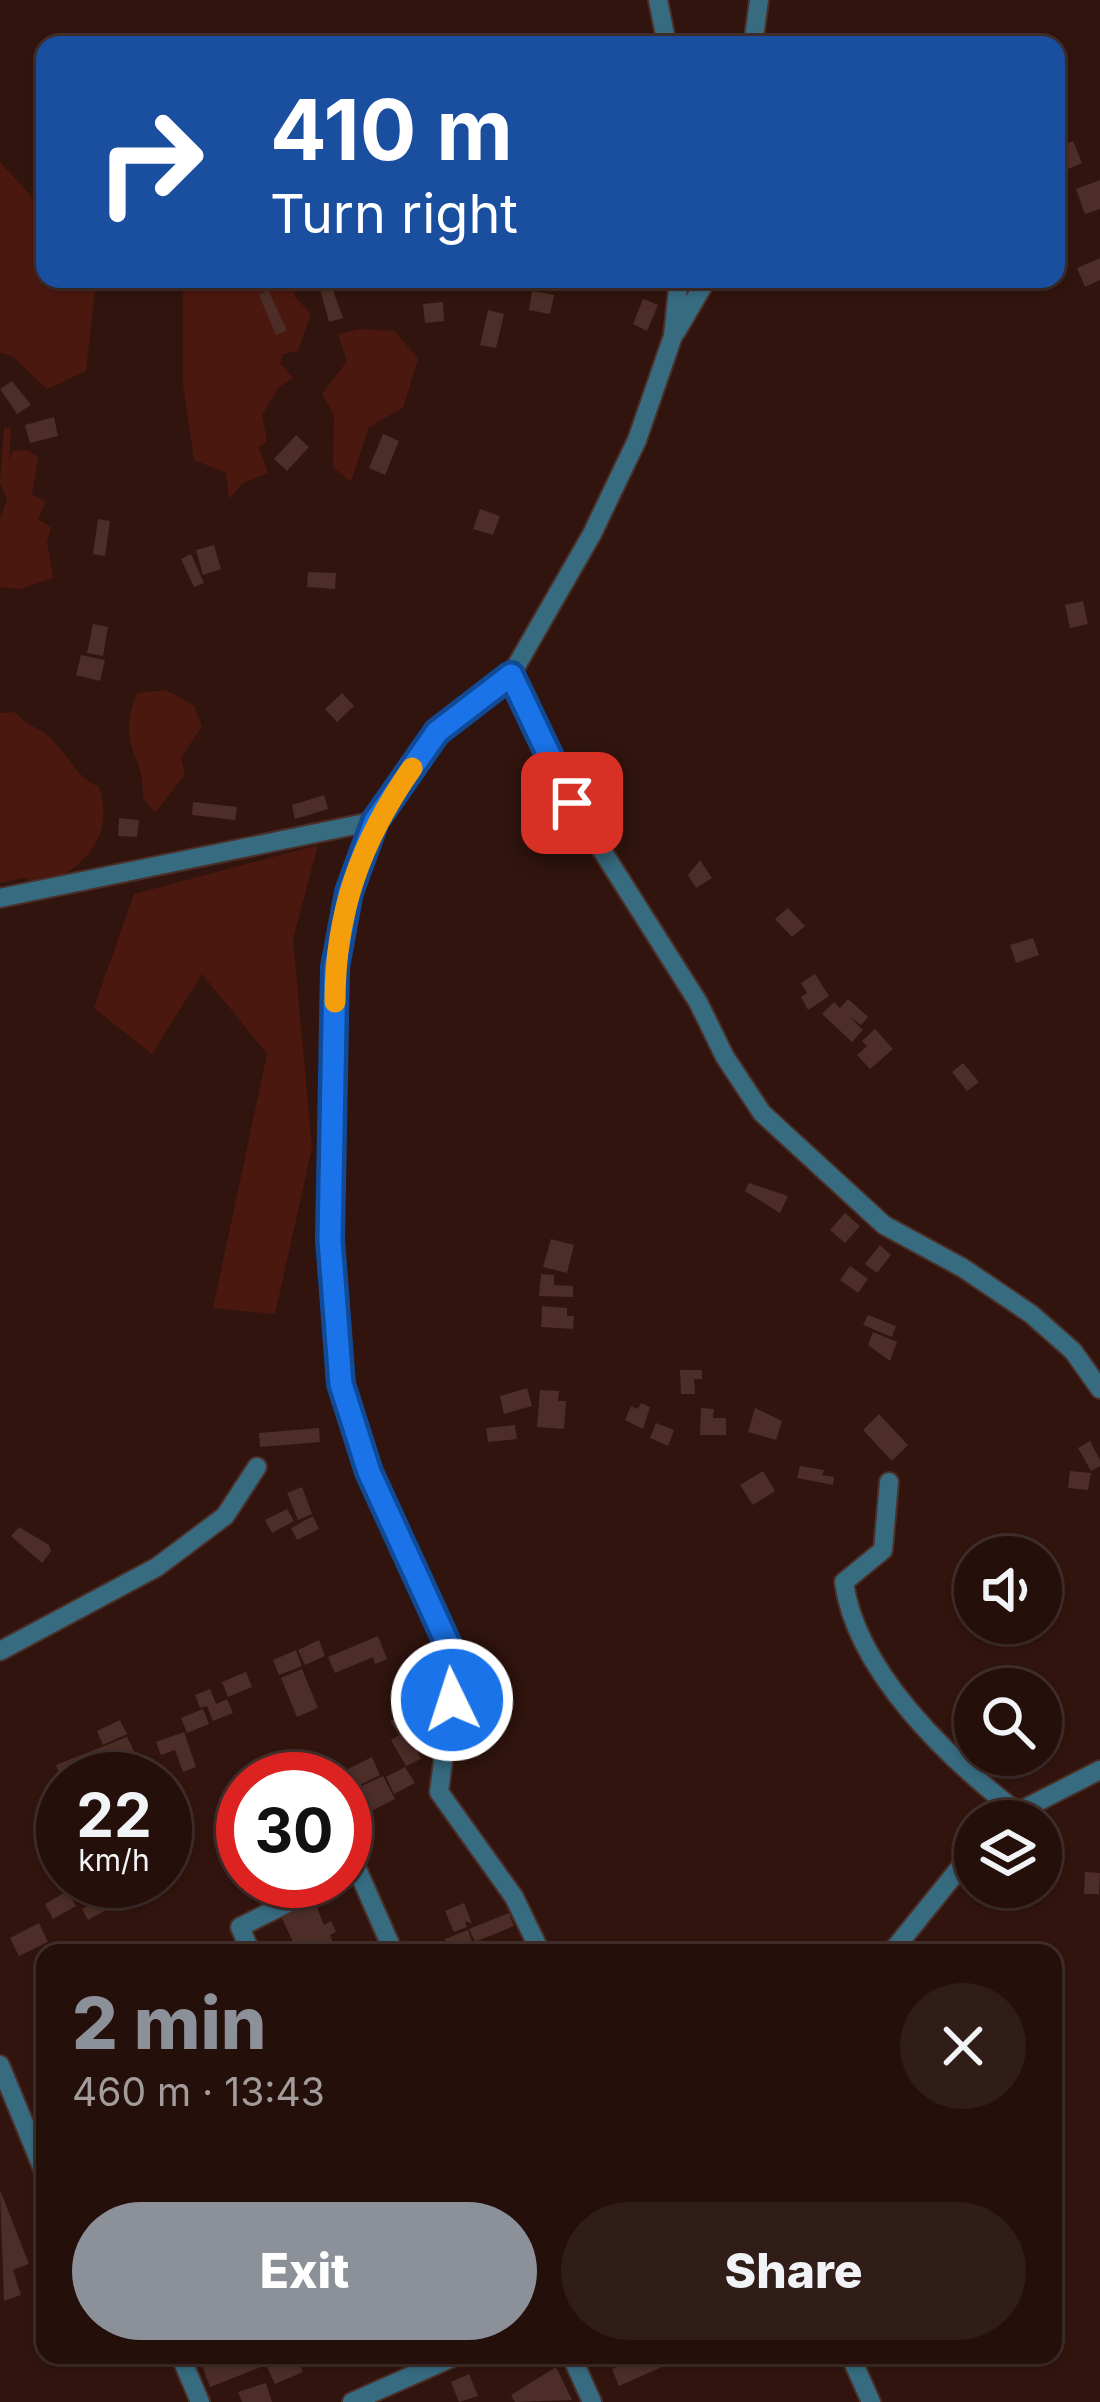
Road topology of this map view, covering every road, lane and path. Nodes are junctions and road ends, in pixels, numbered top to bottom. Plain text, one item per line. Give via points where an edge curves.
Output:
1 (658, 0) edge
2 (759, 0) edge
3 (666, 36) edge
4 (754, 36) edge
5 (678, 288) edge
6 (702, 288) edge
7 (673, 336) junction
8 (511, 675) junction
9 (375, 821) junction
10 (0, 898) edge
11 (1100, 1389) edge
12 (257, 1466) dead end
13 (890, 1482) dead end
14 (0, 1652) edge
15 (1100, 1770) edge
16 (992, 1800) edge
17 (1040, 1800) edge
18 (954, 1875) edge
19 (372, 1903) edge
20 (278, 1908) edge
21 (247, 1944) edge
22 (390, 1944) edge
23 (537, 1944) edge
24 (898, 1944) edge
25 (0, 2065) edge
26 (36, 2152) edge
27 (184, 2364) edge
28 (438, 2364) edge
29 (576, 2364) edge
30 (854, 2364) edge
31 (200, 2402) edge
32 (352, 2402) edge
33 (592, 2402) edge
34 (871, 2402) edge

1 - 3 street
2 - 4 street
5 - 7 street
6 - 7 street
7 - 8 street via 637,440
8 - 9 street via 437,732
8 - 11 street via 572,803 762,1113 884,1225 1030,1314 1073,1351
9 - 10 street
9 - 23 street via 349,892 335,967 330,1240 341,1384 369,1472 456,1662 439,1792
12 - 14 street via 225,1516 157,1567
13 - 16 street via 883,1550 844,1582 849,1617 928,1735
15 - 17 street
18 - 24 street
19 - 22 street
20 - 21 street via 240,1927
25 - 26 street
27 - 31 street
28 - 32 street
29 - 33 street
30 - 34 street

